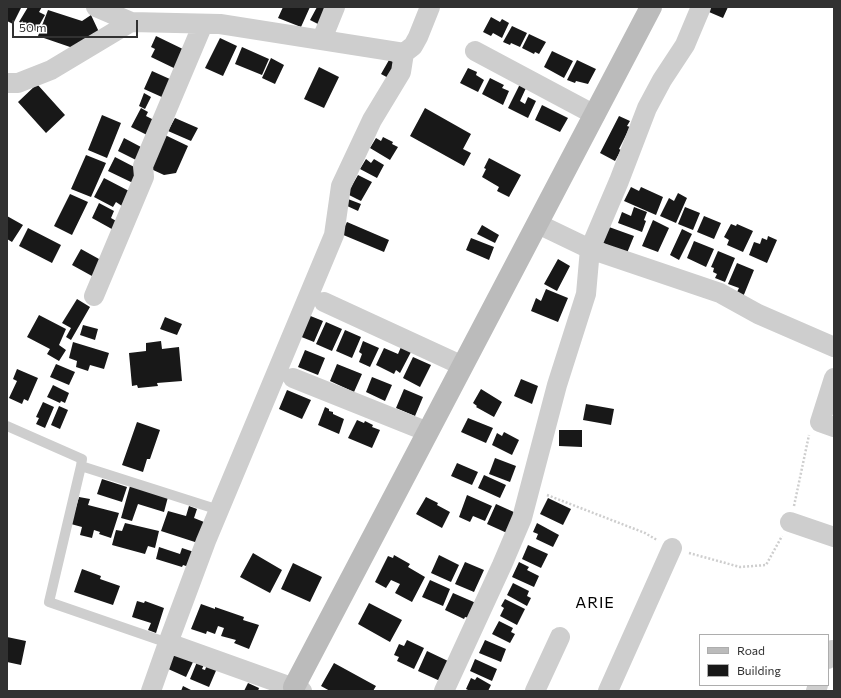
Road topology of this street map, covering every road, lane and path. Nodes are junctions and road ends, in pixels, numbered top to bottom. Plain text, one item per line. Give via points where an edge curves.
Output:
1 (96, 7) edge
2 (335, 7) edge
3 (430, 7) edge
4 (651, 7) edge
5 (701, 7) edge
6 (131, 22) junction
7 (203, 24) junction
8 (322, 39) junction
9 (475, 51) dead end
10 (404, 53) junction
11 (7, 83) edge
12 (595, 115) junction
13 (538, 224) junction
14 (590, 249) junction
15 (94, 296) dead end
16 (324, 302) dead end
17 (834, 347) edge
18 (463, 366) junction
19 (293, 378) dead end
20 (834, 378) edge
21 (7, 426) edge
22 (834, 427) edge
23 (428, 432) junction
24 (810, 432) dead end
25 (81, 466) junction
26 (530, 488) junction
27 (219, 510) junction
28 (790, 522) junction
29 (834, 537) edge
30 (672, 548) junction
31 (560, 637) dead end
32 (168, 643) junction
33 (298, 689) edge
34 (151, 691) edge
35 (444, 691) edge
36 (535, 691) edge
37 (608, 691) edge

1 - 6 street
2 - 8 street
3 - 10 street via 413,46
4 - 12 street
5 - 14 street via 685,45 647,108
6 - 7 street
6 - 11 street via 51,70 18,83
7 - 8 street via 220,24
7 - 15 street via 143,166 144,177
8 - 10 street
9 - 12 street
10 - 27 street via 401,72 372,120 341,186 334,235
12 - 13 street
13 - 14 street
13 - 18 street
14 - 17 street via 720,293 758,314
14 - 26 street via 586,294 557,385
16 - 18 street
18 - 23 street
19 - 23 street
20 - 22 street via 820,422
21 - 25 lane via 82,459
23 - 33 street
24 - 28 path
25 - 27 lane
25 - 32 lane via 49,602
26 - 30 path via 645,533
26 - 35 street via 522,518 508,552
27 - 32 street
28 - 29 street
28 - 30 path via 766,564 740,567
30 - 37 street
31 - 36 street
32 - 33 street
32 - 34 street

